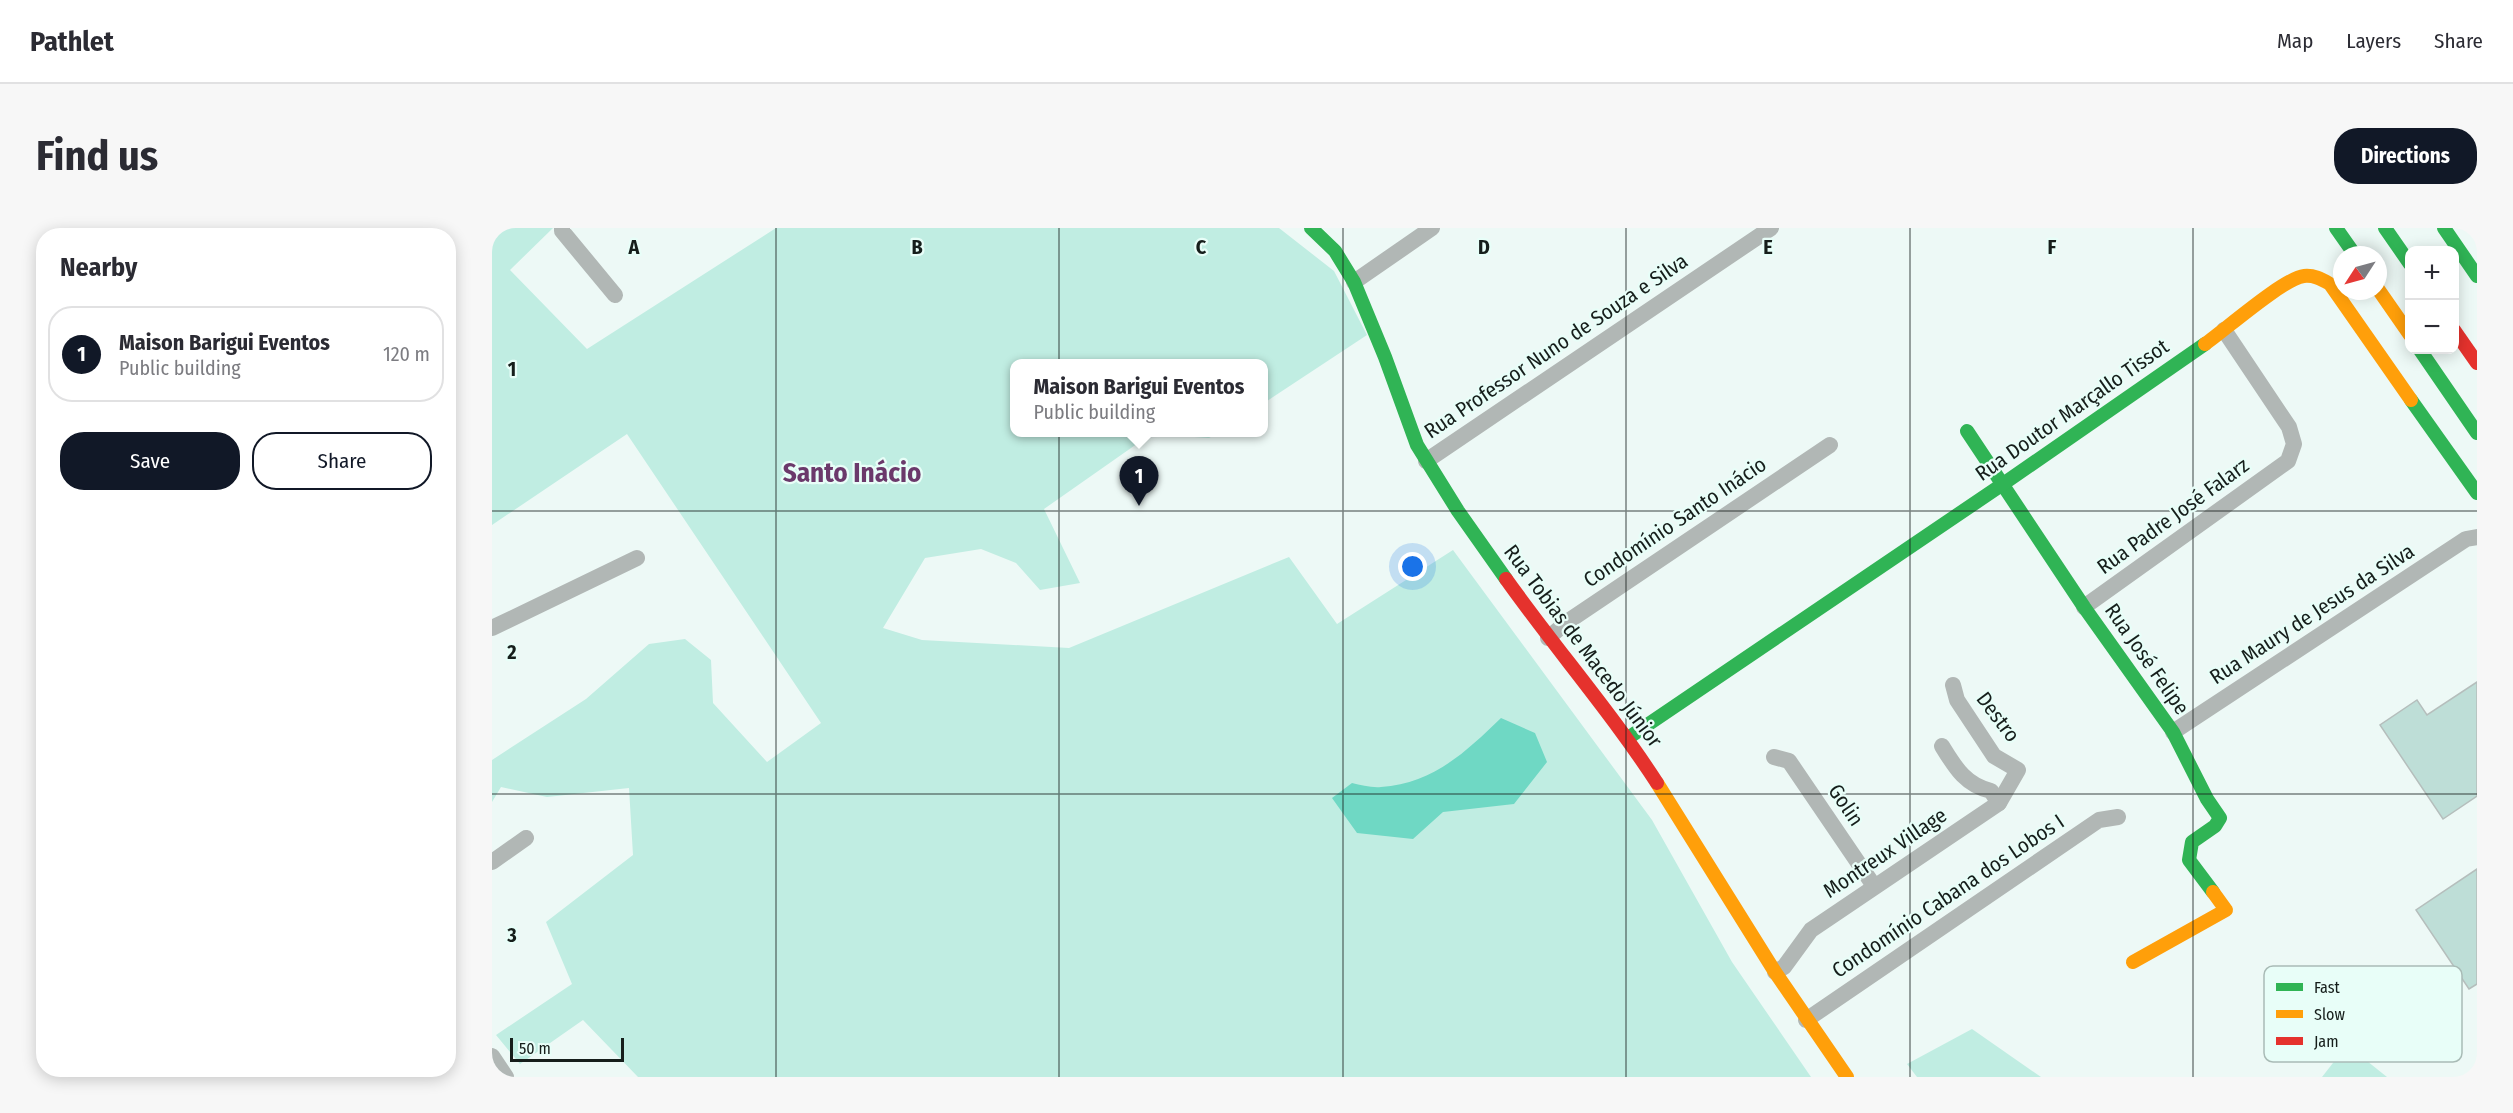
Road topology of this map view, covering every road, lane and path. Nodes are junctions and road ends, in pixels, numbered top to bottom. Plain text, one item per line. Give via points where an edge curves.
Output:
1 (562, 228) edge
2 (1311, 228) edge
3 (1432, 228) edge
4 (1771, 228) edge
5 (2336, 228) edge
6 (2385, 228) edge
7 (2444, 228) edge
8 (2349, 246) edge
9 (2405, 258) edge
10 (2477, 276) edge
11 (1354, 282) junction
12 (615, 295) dead end
13 (2385, 300) edge
14 (2405, 329) edge
15 (2224, 330) junction
16 (2459, 337) edge
17 (2423, 354) edge
18 (2477, 363) edge
19 (1967, 430) dead end
20 (2477, 433) edge
21 (1830, 446) dead end
22 (1426, 461) junction
23 (2003, 484) junction
24 (2477, 494) edge
25 (2477, 537) edge
26 (637, 558) dead end
27 (2084, 607) junction
28 (492, 628) edge
29 (1548, 638) junction
30 (1953, 685) dead end
31 (2173, 732) junction
32 (1628, 738) junction
33 (1942, 746) dead end
34 (1774, 757) dead end
35 (2018, 770) joint
36 (1999, 803) junction
37 (2118, 817) dead end
38 (526, 838) dead end
39 (492, 862) edge
40 (1874, 886) junction
41 (2133, 962) dead end
42 (1775, 972) junction
43 (1806, 1020) junction
44 (492, 1056) edge
45 (506, 1077) edge
46 (1847, 1077) edge

1 - 12 street
2 - 11 main road, Rua Tobias de Macedo Júnior via 1335,251
3 - 11 street
4 - 22 street, Rua Professor Nuno de Souza e Silva
5 - 8 main road
6 - 9 main road
7 - 10 main road
11 - 22 main road, Rua Tobias de Macedo Júnior
13 - 14 main road
15 - 23 main road, Rua Doutor Marçallo Tissot
15 - 24 main road, Rua Doutor Marçallo Tissot via 2302,276 2317,277 2330,284
15 - 27 street, Rua Padre José Falarz via 2289,427 2294,444 2288,461
16 - 18 main road
17 - 20 main road
19 - 23 main road, Rua José Felipe
21 - 29 street, Condomínio Santo Inácio
22 - 29 main road, Rua Tobias de Macedo Júnior
23 - 27 main road, Rua José Felipe
23 - 32 main road, Rua Doutor Marçallo Tissot
25 - 31 street, Rua Maury de Jesus da Silva via 2466,539
26 - 28 street
27 - 31 main road, Rua José Felipe
29 - 32 main road, Rua Tobias de Macedo Júnior
30 - 35 street, Destro via 1957,700 1994,756
31 - 41 main road, Rua José Felipe via 2220,818 2192,843 2189,860 2226,910
32 - 42 main road, Rua Tobias de Macedo Júnior
33 - 36 street via 1961,776 1991,791
34 - 40 street, Golin via 1789,761
35 - 36 street, Montreux Village
36 - 40 street, Montreux Village
37 - 43 street, Condomínio Cabana dos Lobos I via 2099,820
38 - 39 street
40 - 42 street, Montreux Village via 1811,930 1784,967
42 - 43 main road, Rua Tobias de Macedo Júnior
43 - 46 main road, Rua Tobias de Macedo Júnior
44 - 45 street

